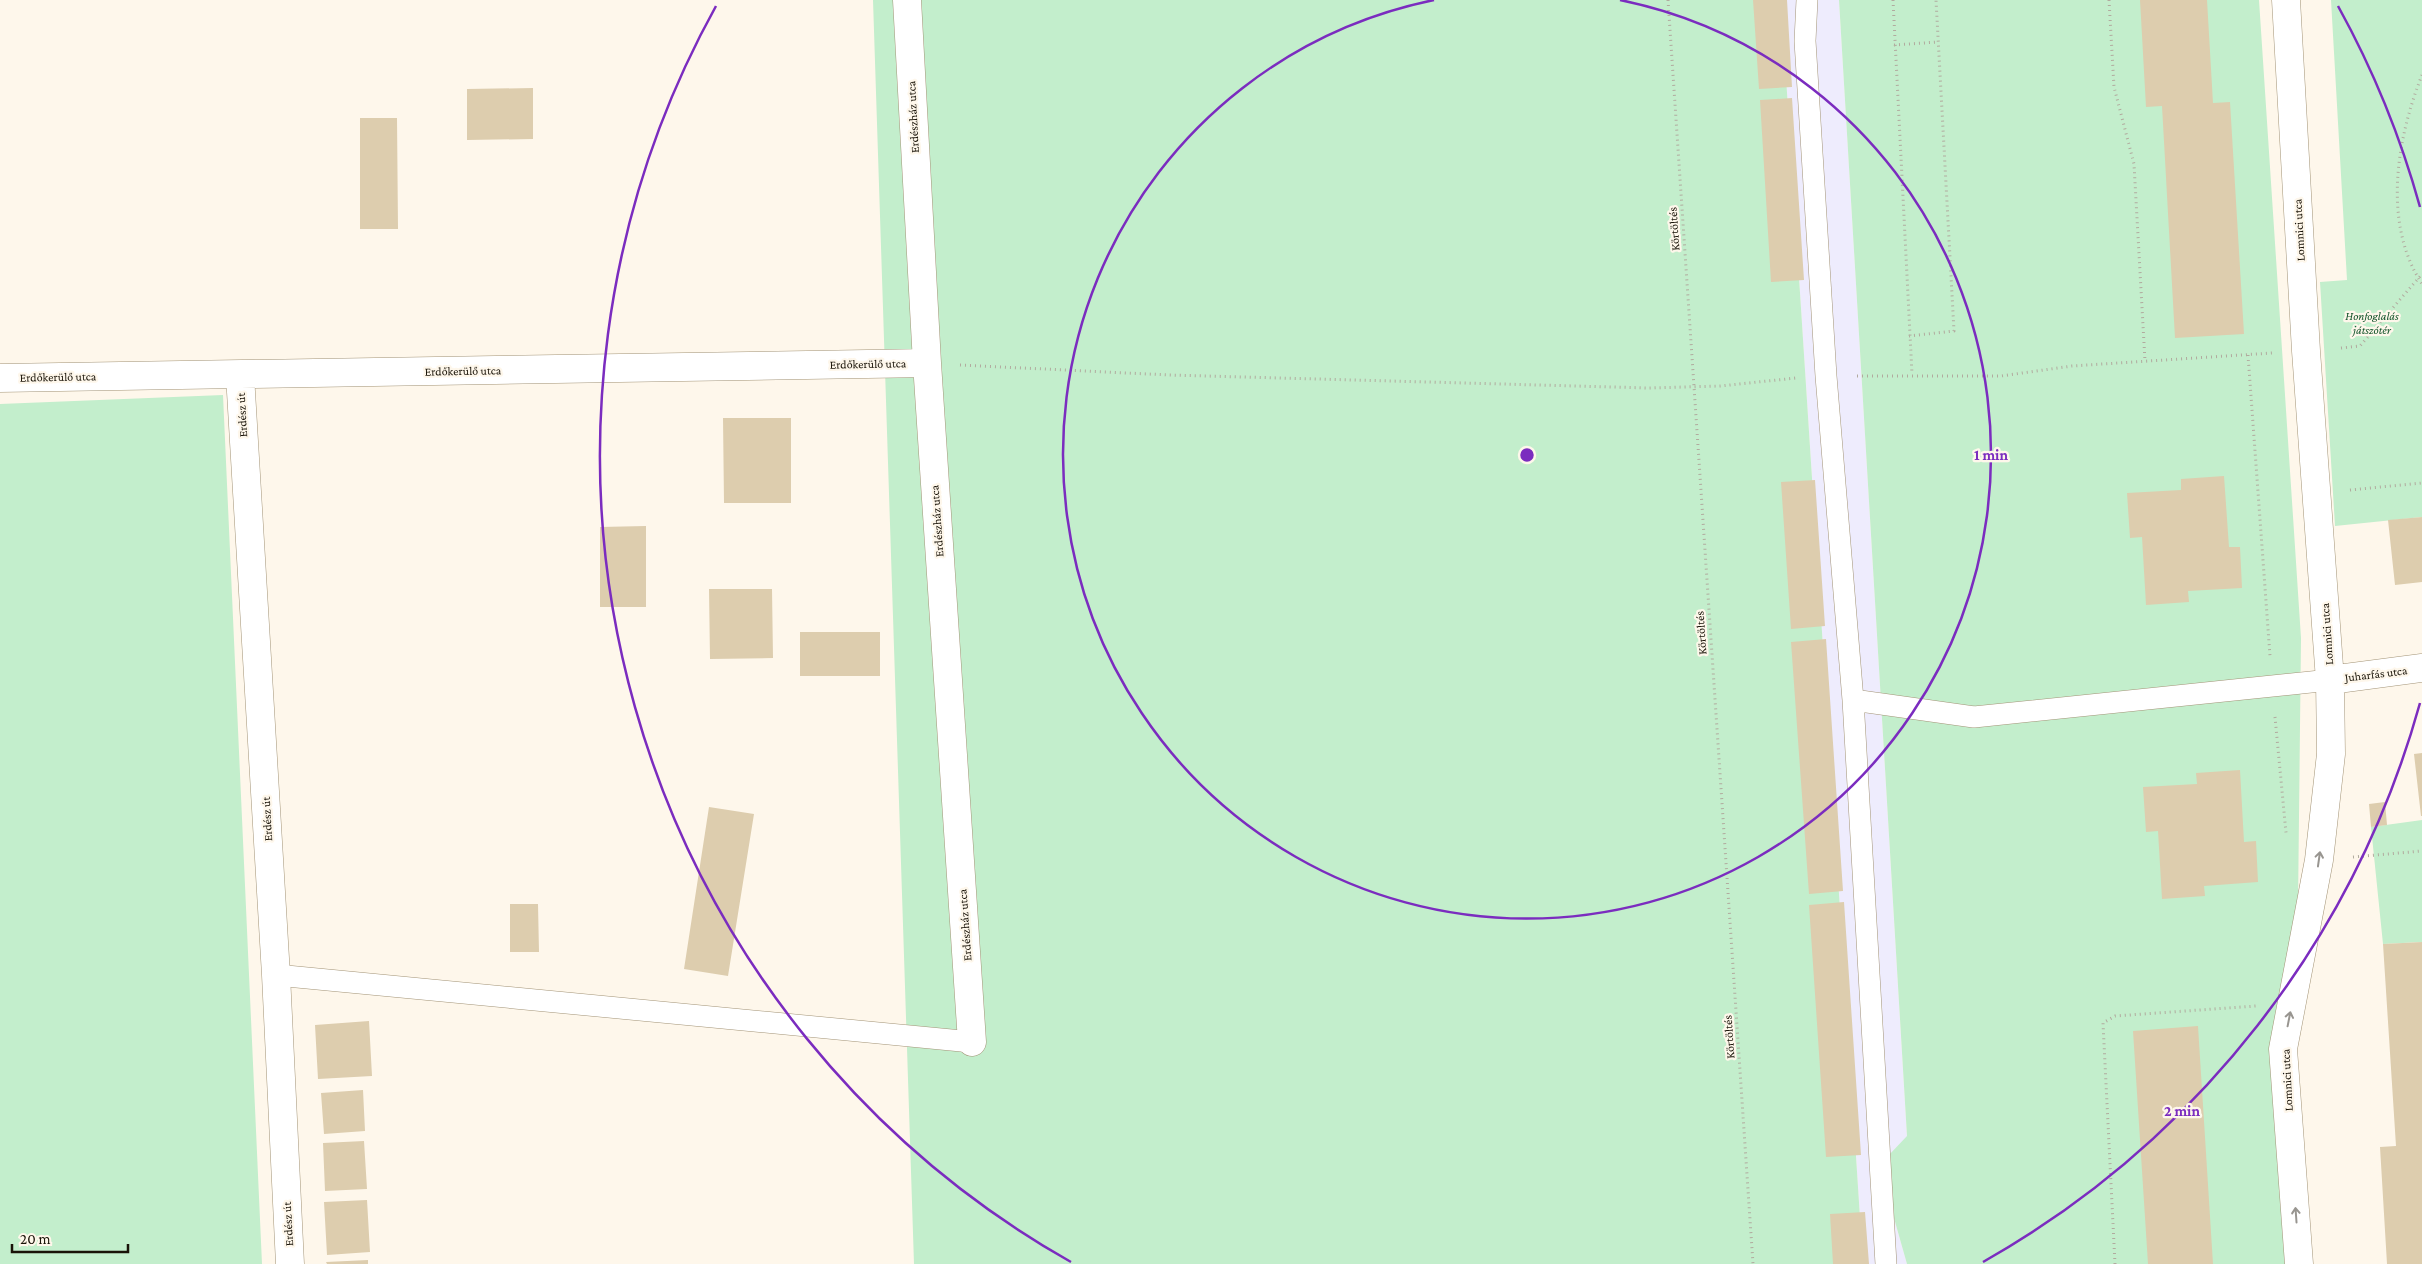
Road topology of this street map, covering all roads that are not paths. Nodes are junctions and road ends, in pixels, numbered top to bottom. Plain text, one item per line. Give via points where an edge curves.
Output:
1 (907, 0) edge
2 (1807, 0) edge
3 (2286, 0) edge
4 (927, 363) junction
5 (240, 375) junction
6 (0, 378) edge
7 (2422, 668) edge
8 (2330, 680) junction
9 (1853, 700) junction
10 (276, 974) junction
11 (972, 1042) joint
12 (290, 1264) edge
13 (1886, 1264) edge
14 (2299, 1264) edge

1 - 4 street, Erdészház utca
2 - 9 lane via 1805,41 1826,376
3 - 8 street, Lomnici utca via 2306,351
4 - 5 street, Erdőkerülő utca
4 - 11 street, Erdészház utca
5 - 6 street, Erdőkerülő utca
5 - 10 street, Erdész út
7 - 8 street, Juharfás utca
8 - 9 lane via 1974,717
14 -> 8 street, Lomnici utca via 2283,1049 2319,860 2331,754
9 - 13 lane
10 - 11 lane
10 - 12 street, Erdész út

